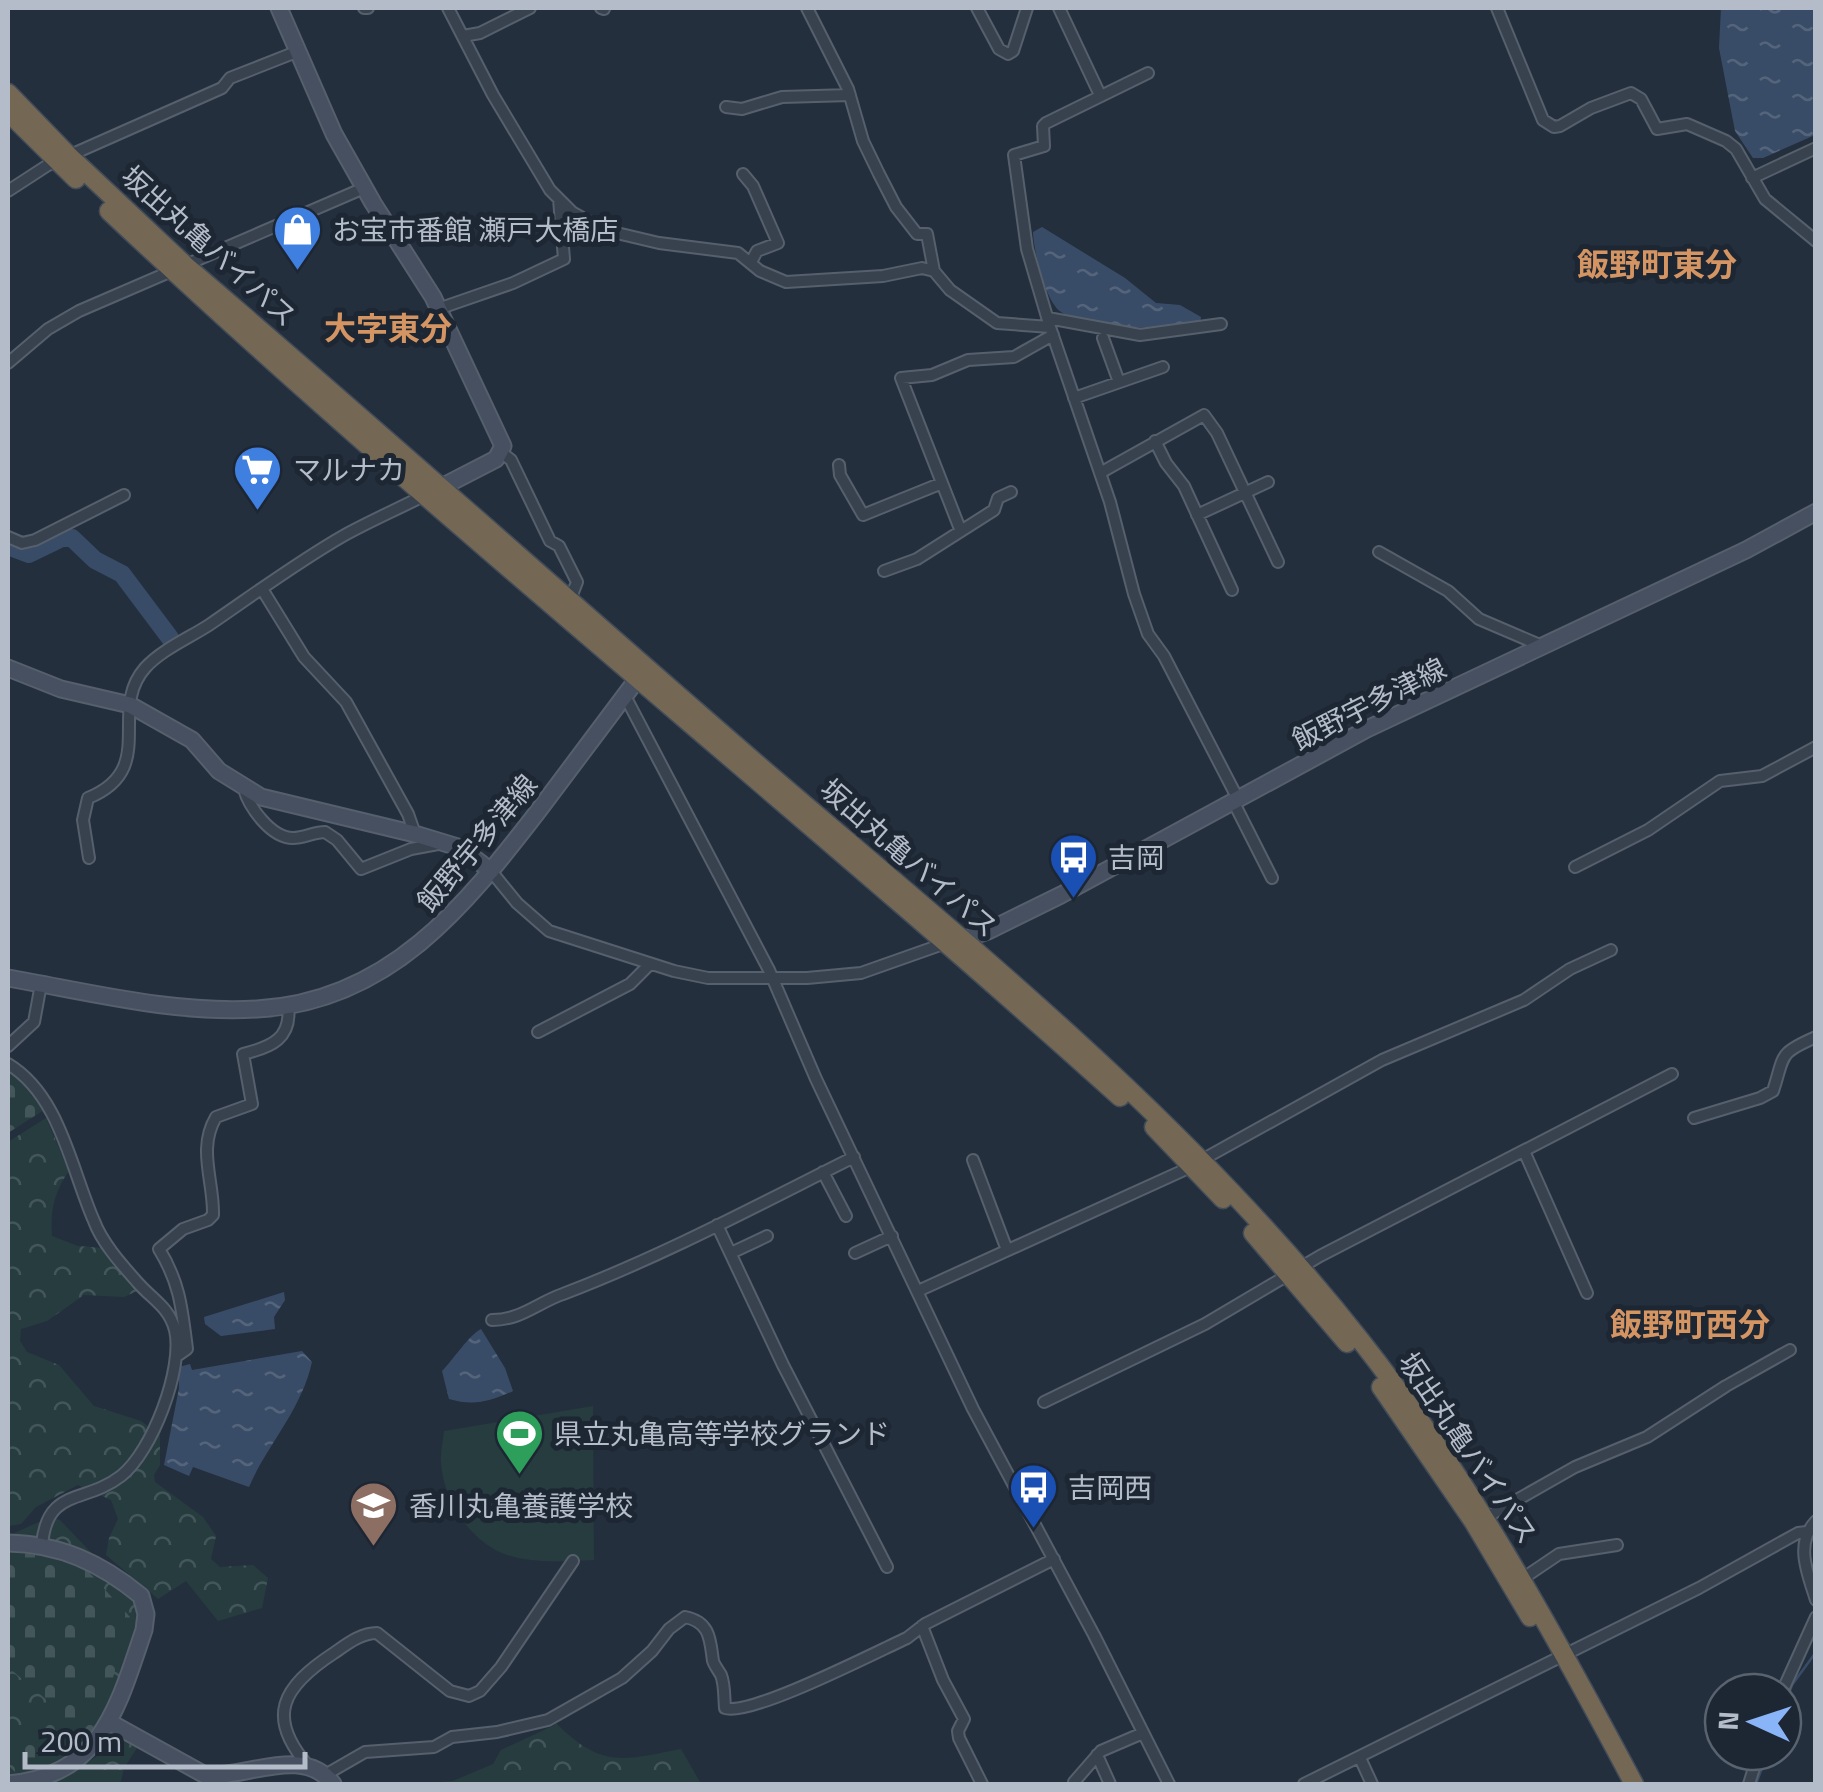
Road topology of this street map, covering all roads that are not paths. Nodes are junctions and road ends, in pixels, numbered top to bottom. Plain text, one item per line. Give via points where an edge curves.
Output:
1 (279, 8) edge
2 (448, 8) edge
3 (530, 8) edge
4 (807, 8) edge
5 (977, 8) edge
6 (1027, 8) edge
7 (1059, 8) edge
8 (1496, 8) edge
9 (463, 36) junction
10 (296, 52) junction
11 (1148, 73) dead end
12 (8, 93) edge
13 (850, 94) junction
14 (1100, 95) junction
15 (726, 106) dead end
16 (8, 112) edge
17 (1816, 148) edge
18 (63, 158) junction
19 (743, 174) dead end
20 (1752, 178) junction
21 (364, 188) junction
22 (8, 190) edge
23 (559, 199) junction
24 (1816, 241) edge
25 (751, 262) junction
26 (179, 268) junction
27 (934, 271) junction
28 (438, 309) junction
29 (1222, 324) dead end
30 (1050, 326) junction
31 (1103, 338) dead end
32 (8, 363) edge
33 (1163, 367) dead end
34 (1119, 382) junction
35 (1074, 398) junction
36 (1155, 441) junction
37 (501, 452) junction
38 (838, 465) dead end
39 (1100, 473) junction
40 (942, 482) junction
41 (1268, 482) dead end
42 (433, 491) junction
43 (1011, 492) dead end
44 (1246, 492) junction
45 (124, 496) dead end
46 (1816, 512) edge
47 (1197, 515) junction
48 (960, 529) junction
49 (8, 537) edge
50 (1379, 552) dead end
51 (1278, 562) dead end
52 (884, 571) dead end
53 (262, 589) junction
54 (1232, 590) dead end
55 (570, 600) junction
56 (1542, 646) junction
57 (8, 668) edge
58 (643, 672) junction
59 (626, 696) junction
60 (130, 706) junction
61 (1816, 747) edge
62 (244, 789) junction
63 (1237, 802) junction
64 (415, 834) junction
65 (444, 843) junction
66 (89, 858) dead end
67 (1575, 867) dead end
68 (491, 871) junction
69 (1272, 878) dead end
70 (954, 942) junction
71 (1611, 950) dead end
72 (650, 964) junction
73 (8, 978) edge
74 (772, 978) junction
75 (41, 984) junction
76 (288, 1006) junction
77 (538, 1032) dead end
78 (1816, 1038) edge
79 (8, 1046) edge
80 (8, 1064) edge
81 (1672, 1074) dead end
82 (1694, 1118) dead end
83 (1524, 1151) junction
84 (854, 1157) junction
85 (973, 1160) dead end
86 (1197, 1163) junction
87 (823, 1172) junction
88 (846, 1216) dead end
89 (718, 1224) junction
90 (767, 1236) dead end
91 (892, 1236) junction
92 (1007, 1250) junction
93 (731, 1253) junction
94 (855, 1254) dead end
95 (1295, 1271) junction
96 (918, 1291) junction
97 (1588, 1293) dead end
98 (492, 1320) dead end
99 (1790, 1350) dead end
100 (176, 1356) junction
101 (1044, 1402) dead end
102 (1475, 1520) junction
103 (1816, 1522) edge
104 (1807, 1532) junction
105 (8, 1543) edge
106 (42, 1545) junction
107 (1617, 1546) dead end
108 (1054, 1559) junction
109 (573, 1561) dead end
110 (888, 1567) dead end
111 (1522, 1579) junction
112 (1816, 1600) edge
113 (1816, 1617) edge
114 (922, 1626) junction
115 (1559, 1656) junction
116 (1791, 1672) edge
117 (111, 1723) junction
118 (1143, 1733) junction
119 (1097, 1755) junction
120 (1360, 1758) junction
121 (309, 1768) junction
122 (218, 1780) edge
123 (329, 1780) edge
124 (1074, 1782) edge
125 (8, 1784) edge
126 (982, 1784) edge
127 (1110, 1784) edge
128 (1169, 1784) edge
129 (1304, 1784) edge
130 (1372, 1784) edge
131 (1620, 1784) edge
132 (1634, 1784) edge

1 - 10 street
2 - 9 street
3 - 9 street
4 - 13 street
5 - 6 street via 1008,54
7 - 14 street
8 - 20 street via 1543,120 1554,127 1631,92 1657,129 1687,124 1726,141
9 - 23 street
10 - 18 street
10 - 21 street
11 - 14 street
12 - 18 highway, 坂出丸亀バイパス
13 - 15 street
13 - 27 street via 863,141 896,207 917,234 927,234
14 - 30 street via 1046,122 1044,146 1014,155 1028,249
16 - 18 highway, 坂出丸亀バイパス
17 - 20 street
18 - 22 street
18 - 26 highway, 坂出丸亀バイパス
19 - 25 street via 778,243
20 - 24 street via 1766,199
21 - 26 street
21 - 28 street
23 - 25 street via 604,230 738,253
23 - 28 street via 564,259
25 - 27 street via 786,282
26 - 32 street via 59,321
26 - 42 highway, 坂出丸亀バイパス
27 - 30 street via 997,323
28 - 37 street
29 - 30 street via 1140,335
30 - 35 street
30 - 40 street via 1014,357 968,360 902,378
31 - 34 street
33 - 34 street
34 - 35 street
35 - 39 street
36 - 39 street
36 - 44 street via 1204,414
36 - 47 street
37 - 42 street
37 - 55 street via 577,582
38 - 40 street via 863,515
39 - 63 street via 1148,634
40 - 48 street
41 - 44 street
42 - 53 street via 344,535
42 - 55 highway, 坂出丸亀バイパス
42 - 58 highway, 坂出丸亀バイパス
43 - 48 street
44 - 47 street
44 - 51 street
45 - 49 street via 35,540 22,544
46 - 56 street, 飯野宇多津線
47 - 54 street
48 - 52 street via 917,559
50 - 56 street via 1448,591 1479,619
53 - 60 street via 144,668
53 - 64 street via 304,657 346,702
55 - 58 highway, 坂出丸亀バイパス
56 - 63 street, 飯野宇多津線 via 1367,729
57 - 60 street
58 - 59 street, 飯野宇多津線
58 - 70 highway, 坂出丸亀バイパス
59 - 68 street, 飯野宇多津線
59 - 74 street
60 - 62 street via 192,740
60 - 66 street via 129,757 106,792 88,798 82,820
61 - 67 street via 1762,776 1720,781 1648,830
62 - 64 street
62 - 65 street via 260,818 279,833 292,838 325,832 361,870
63 - 69 street
63 - 70 street, 飯野宇多津線 via 1061,895
64 - 65 street
65 - 68 street
68 - 72 street via 549,931
68 - 76 street, 飯野宇多津線 via 436,932 386,968
70 - 74 street via 861,973
70 - 86 highway, 坂出丸亀バイパス
71 - 86 street via 1524,1000 1382,1060
72 - 74 street via 720,979
72 - 77 street via 630,984
73 - 75 street, 飯野宇多津線
74 - 84 street
75 - 76 street, 飯野宇多津線 via 184,1007
75 - 79 street via 34,1022
76 - 100 street via 284,1034 243,1054 252,1104 216,1117 209,1129 213,1215 159,1250 176,1276 182,1310 187,1349
78 - 82 street via 1781,1057 1773,1091
80 - 100 street via 36,1086 96,1228 139,1285 163,1304 176,1334
81 - 83 street
83 - 95 street
83 - 97 street
84 - 87 street
84 - 91 street
85 - 92 street
86 - 92 street
86 - 95 highway, 坂出丸亀バイパス
87 - 88 street
87 - 89 street
89 - 93 street
89 - 98 street via 510,1320
90 - 93 street
91 - 94 street
91 - 96 street
92 - 96 street
93 - 110 street
95 - 101 street via 1205,1324
95 - 102 highway, 坂出丸亀バイパス
96 - 108 street
99 - 102 street via 1647,1437
100 - 106 street via 157,1426 123,1475 60,1502 50,1512
102 - 111 highway, 坂出丸亀バイパス
102 - 115 highway, 坂出丸亀バイパス
103 - 104 street
104 - 112 street via 1803,1554
104 - 115 street
105 - 106 street
106 - 117 street via 85,1560 141,1596 144,1630
107 - 111 street via 1559,1554
108 - 114 street
108 - 118 street
109 - 121 street via 480,1691 450,1692 377,1633 308,1672 284,1704 284,1730
111 - 115 highway, 坂出丸亀バイパス
113 - 116 street
114 - 123 street via 736,1712 726,1708 706,1629 685,1617 622,1678 548,1720 452,1738 434,1748 365,1752
114 - 126 street via 964,1718 959,1738
115 - 120 street
115 - 131 highway, 坂出丸亀バイパス
115 - 132 highway, 坂出丸亀バイパス
117 - 122 street
117 - 125 street via 82,1756 59,1770
118 - 119 street
118 - 128 street
119 - 124 street
119 - 127 street
120 - 129 street
120 - 130 street
121 - 122 street via 279,1766
121 - 123 street

